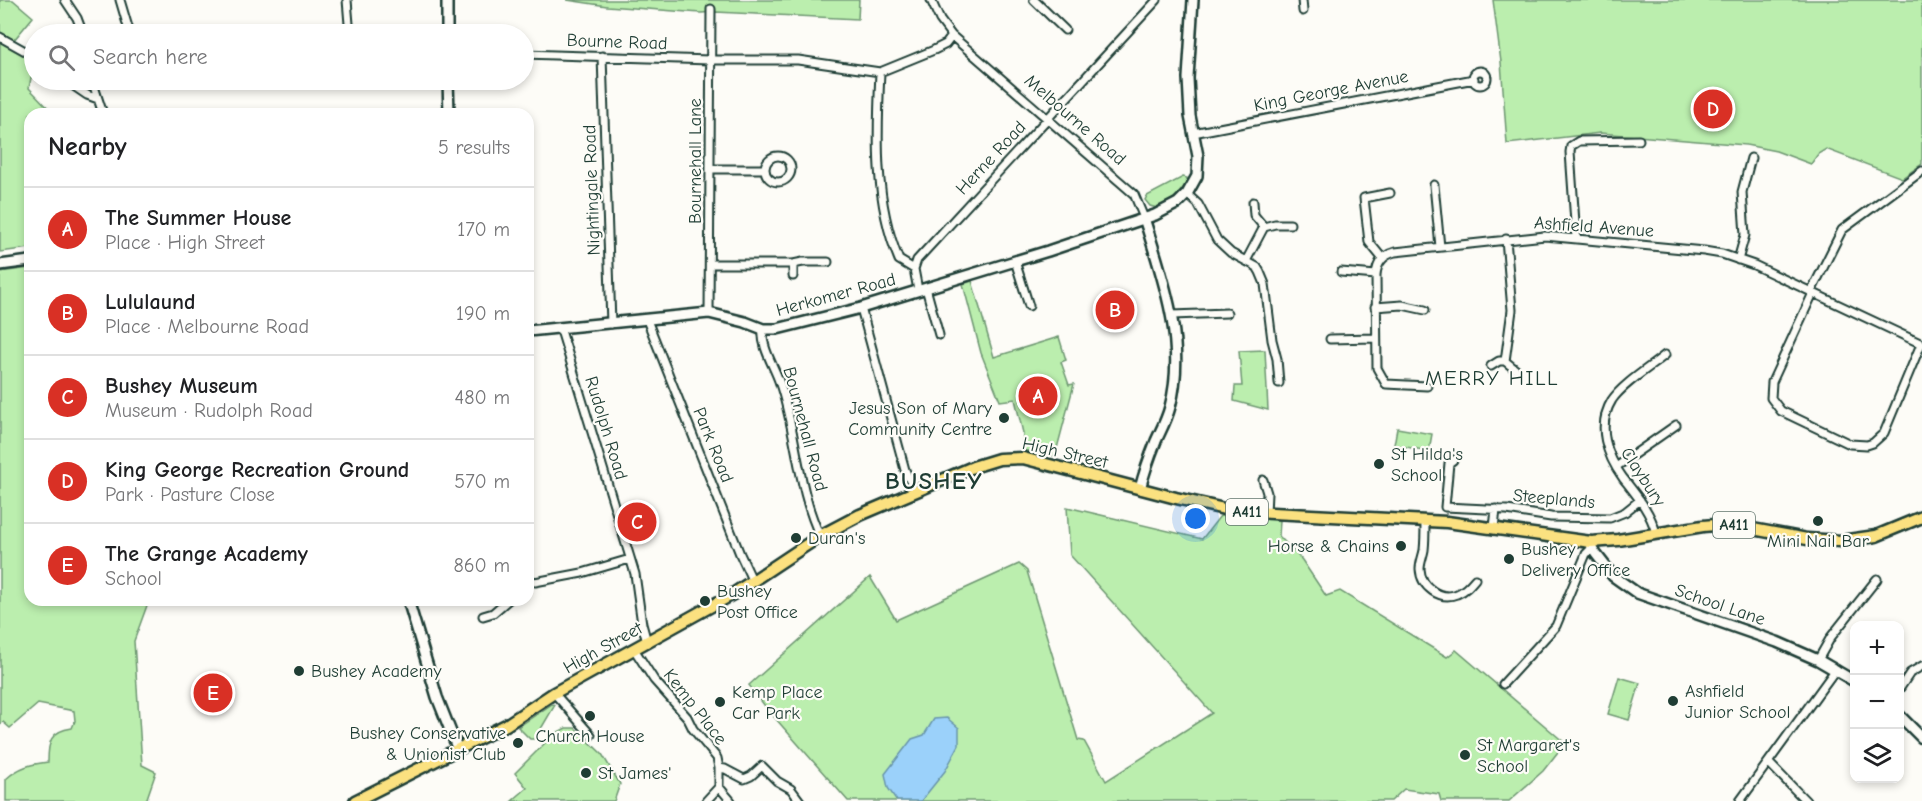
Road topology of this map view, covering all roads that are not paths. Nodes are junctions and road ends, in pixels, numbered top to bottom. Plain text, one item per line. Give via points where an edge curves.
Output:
1 (64, 0) edge
2 (121, 0) edge
3 (347, 0) edge
4 (447, 0) edge
5 (931, 0) edge
6 (1034, 0) edge
7 (1047, 0) edge
8 (1157, 0) edge
9 (1193, 0) edge
10 (1302, 0) edge
11 (1041, 7) junction
12 (711, 9) dead end
13 (1303, 11) dead end
14 (79, 24) edge
15 (127, 24) edge
16 (349, 24) edge
17 (447, 24) edge
18 (1065, 30) dead end
19 (952, 36) junction
20 (0, 37) edge
21 (24, 50) edge
22 (534, 54) edge
23 (602, 56) junction
24 (710, 60) junction
25 (880, 72) junction
26 (1474, 79) dead end
27 (80, 90) edge
28 (95, 90) edge
29 (448, 90) edge
30 (98, 99) junction
31 (101, 108) edge
32 (449, 108) edge
33 (1048, 118) junction
34 (1193, 133) junction
35 (1639, 140) dead end
36 (1751, 158) dead end
37 (711, 169) junction
38 (765, 169) dead end
39 (1919, 173) edge
40 (1922, 184) edge
41 (1434, 185) dead end
42 (1390, 193) dead end
43 (1187, 194) junction
44 (1253, 202) dead end
45 (1144, 218) junction
46 (1290, 224) dead end
47 (1264, 227) junction
48 (1576, 237) junction
49 (1506, 239) junction
50 (1440, 247) junction
51 (1382, 258) junction
52 (1738, 260) junction
53 (1015, 261) junction
54 (1246, 261) junction
55 (24, 262) edge
56 (828, 262) dead end
57 (710, 264) junction
58 (793, 264) junction
59 (0, 265) edge
60 (914, 269) junction
61 (1341, 272) dead end
62 (1376, 275) junction
63 (793, 276) dead end
64 (922, 289) junction
65 (1812, 293) junction
66 (1029, 306) dead end
67 (1375, 307) junction
68 (861, 308) junction
69 (1425, 310) dead end
70 (709, 313) junction
71 (1227, 313) dead end
72 (1172, 315) junction
73 (647, 320) junction
74 (611, 324) junction
75 (560, 327) junction
76 (763, 329) junction
77 (534, 330) edge
78 (939, 334) dead end
79 (1376, 338) junction
80 (1330, 339) dead end
81 (1921, 344) edge
82 (1665, 355) dead end
83 (1505, 361) junction
84 (1491, 366) dead end
85 (1516, 370) dead end
86 (1279, 383) dead end
87 (1427, 386) dead end
88 (1676, 424) dead end
89 (1453, 460) dead end
90 (1616, 467) junction
91 (1263, 480) dead end
92 (1140, 489) junction
93 (915, 492) junction
94 (1640, 500) junction
95 (1496, 510) junction
96 (1266, 513) junction
97 (1922, 517) edge
98 (1425, 522) junction
99 (1494, 528) junction
100 (1656, 533) junction
101 (820, 536) junction
102 (1591, 545) junction
103 (630, 559) junction
104 (1475, 579) dead end
105 (1877, 579) dead end
106 (534, 582) edge
107 (753, 582) junction
108 (410, 606) edge
109 (501, 606) edge
110 (483, 616) dead end
111 (647, 642) junction
112 (634, 649) junction
113 (1818, 660) junction
114 (1922, 666) edge
115 (1836, 669) junction
116 (1850, 678) edge
117 (1904, 681) edge
118 (1503, 684) dead end
119 (554, 693) junction
120 (1904, 721) edge
121 (591, 735) dead end
122 (1922, 738) edge
123 (458, 750) junction
124 (1769, 763) junction
125 (719, 768) junction
126 (719, 787) junction
127 (356, 801) edge
128 (706, 801) edge
129 (731, 801) edge
130 (800, 801) edge
131 (1740, 801) edge
132 (1806, 801) edge

1 - 14 street
2 - 15 street
3 - 16 street
4 - 17 street
5 - 19 street, Melbourne Road
6 - 11 street
7 - 11 street
8 - 33 street, Herne Road
9 - 34 street via 1188,78
10 - 13 street
11 - 18 street
12 - 24 street, Bournehall Lane
19 - 25 street via 946,44
19 - 33 street, Melbourne Road
20 - 21 street
22 - 23 street, Bourne Road
23 - 24 street, Bourne Road
23 - 74 street, Nightingale Road
24 - 25 street via 798,60
24 - 37 street, Bournehall Lane
25 - 60 street via 877,145 883,198 899,260
26 - 34 street, King George Avenue
27 - 30 street
28 - 30 street
29 - 32 street
30 - 31 street
33 - 45 street, Melbourne Road via 1134,194
33 - 60 street, Herne Road via 921,255
34 - 43 street via 1197,176
35 - 48 street via 1579,141 1571,146
36 - 52 street via 1742,192 1745,236
37 - 38 street
37 - 57 street, Bournehall Lane
39 - 40 street
39 - 65 street via 1842,230
41 - 50 street
42 - 51 street via 1364,198 1369,242
43 - 45 street, Herkomer Road via 1178,204
43 - 54 street via 1198,204 1218,240
44 - 47 street via 1254,215
45 - 53 street, Herkomer Road
45 - 72 street, Melbourne Road
46 - 47 street
47 - 54 street
48 - 49 street, Ashfield Avenue
48 - 52 street, Ashfield Avenue via 1704,251
49 - 50 street, Ashfield Avenue
49 - 83 street via 1512,310
50 - 51 street, Ashfield Avenue via 1395,252
51 - 62 street
52 - 65 street, Ashfield Avenue
53 - 64 street, Herkomer Road
53 - 66 street
54 - 86 street via 1260,272 1265,284
55 - 59 street
56 - 58 street
57 - 58 street
57 - 70 street, Bournehall Lane
58 - 63 street
60 - 64 street
61 - 62 street
62 - 67 street
64 - 68 street, Herkomer Road
64 - 78 street
65 - 81 street, Ashfield Avenue
65 - 81 street via 1772,382 1771,398 1781,411 1850,444 1868,445 1884,433
67 - 69 street
67 - 79 street
68 - 76 street, Herkomer Road
68 - 93 street via 905,470
70 - 73 street, Herkomer Road
70 - 76 street, Herkomer Road
71 - 72 street
72 - 92 street, Melbourne Road via 1173,393
73 - 74 street, Herkomer Road
73 - 107 street, Park Road
74 - 75 street, Herkomer Road
75 - 77 street, Herkomer Road
75 - 103 street, Rudolph Road
76 - 101 street, Bournehall Road via 764,344 787,406
79 - 80 street
79 - 87 street via 1377,368 1386,384
82 - 90 street, Claybury via 1617,394 1609,406 1605,436
83 - 84 street
83 - 85 street
88 - 90 street
89 - 95 street, Steeplands via 1449,463 1445,507
90 - 94 street, Claybury
91 - 96 street
92 - 93 main road, High Street / A411 via 1012,458 973,466
92 - 96 main road, High Street / A411 via 1233,510
93 - 101 main road, High Street / A411
94 - 95 street, Steeplands via 1610,518 1551,517
94 - 100 street, Claybury
95 - 99 street, Steeplands
96 - 98 main road, High Street / A411
97 - 100 main road, A411 via 1876,536 1841,541 1726,524
98 - 99 main road, High Street / A411
98 - 104 street via 1420,568 1428,587 1439,595 1452,596
99 - 102 main road, High Street / A411
100 - 102 main road, A411
101 - 107 main road, High Street / A411
102 - 113 street, School Lane via 1613,576 1637,593
102 - 118 street via 1556,626
103 - 106 street
103 - 111 street, Rudolph Road
105 - 113 street via 1831,637
107 - 111 main road, High Street / A411
108 - 123 street via 437,697
109 - 110 street
111 - 112 main road, High Street / A411
112 - 119 main road, High Street / A411
112 - 125 street, Kemp Place via 717,758
113 - 115 street, School Lane
114 - 117 street
115 - 116 street, School Lane
115 - 124 street
119 - 121 street
119 - 123 main road, High Street / A411 via 506,725
120 - 122 street
123 - 127 main road, A411
124 - 131 street
124 - 132 street
125 - 126 street, Kemp Place
125 - 130 street via 744,779 762,766
126 - 128 street
126 - 129 street

